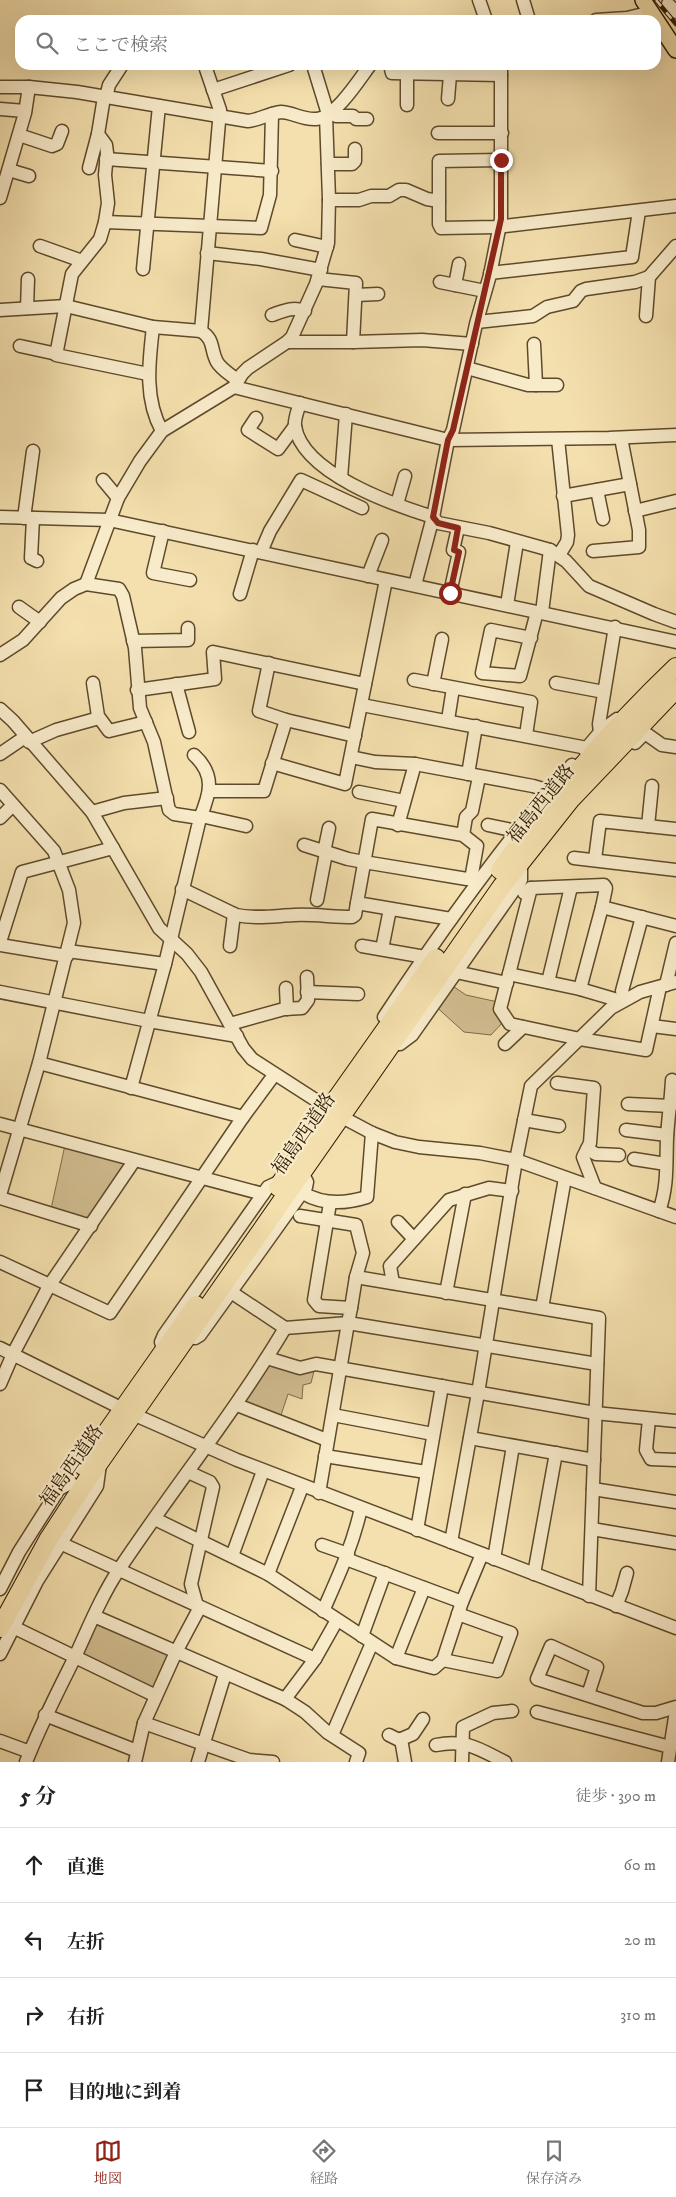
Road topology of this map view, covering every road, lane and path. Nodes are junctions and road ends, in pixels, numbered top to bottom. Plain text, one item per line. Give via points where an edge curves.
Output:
1 (479, 0) edge
2 (522, 0) edge
3 (647, 6) edge
4 (484, 15) edge
5 (527, 15) edge
6 (632, 15) edge
7 (661, 27) edge
8 (676, 50) edge
9 (119, 70) edge
10 (206, 70) edge
11 (247, 70) edge
12 (273, 70) edge
13 (315, 70) edge
14 (366, 70) edge
15 (391, 70) edge
16 (501, 70) edge
17 (407, 73) junction
18 (450, 75) junction
19 (249, 78) junction
20 (0, 87) edge
21 (28, 87) junction
22 (213, 90) junction
23 (105, 97) junction
24 (448, 99) dead end
25 (407, 105) dead end
26 (159, 106) junction
27 (25, 111) junction
28 (1, 113) edge
29 (272, 114) junction
30 (328, 114) junction
31 (218, 115) junction
32 (367, 119) dead end
33 (62, 131) dead end
34 (502, 132) junction
35 (438, 133) dead end
36 (98, 134) junction
37 (19, 135) junction
38 (356, 149) dead end
39 (106, 160) junction
40 (501, 160) junction
41 (154, 163) junction
42 (328, 164) junction
43 (89, 168) dead end
44 (214, 168) junction
45 (272, 171) junction
46 (5, 172) edge
47 (28, 176) dead end
48 (0, 198) edge
49 (330, 200) junction
50 (439, 201) junction
51 (676, 206) edge
52 (640, 211) junction
53 (105, 222) junction
54 (500, 225) junction
55 (148, 226) junction
56 (210, 227) junction
57 (295, 240) dead end
58 (40, 246) dead end
59 (676, 246) edge
60 (326, 247) junction
61 (207, 253) junction
62 (82, 261) junction
63 (459, 264) dead end
64 (143, 270) dead end
65 (490, 273) junction
66 (320, 274) junction
67 (649, 277) junction
68 (28, 279) dead end
69 (440, 282) dead end
70 (455, 285) junction
71 (485, 291) junction
72 (356, 294) junction
73 (378, 294) dead end
74 (66, 306) junction
75 (27, 308) junction
76 (0, 310) edge
77 (305, 311) junction
78 (272, 315) dead end
79 (646, 316) dead end
80 (477, 322) junction
81 (153, 327) junction
82 (220, 330) dead end
83 (203, 332) junction
84 (287, 342) junction
85 (353, 342) junction
86 (472, 344) junction
87 (534, 344) dead end
88 (20, 346) dead end
89 (57, 354) junction
90 (467, 368) junction
91 (148, 374) junction
92 (236, 384) junction
93 (536, 385) junction
94 (556, 385) dead end
95 (300, 404) junction
96 (346, 414) junction
97 (256, 418) dead end
98 (295, 426) junction
99 (162, 431) junction
100 (676, 435) edge
101 (621, 438) junction
102 (558, 439) junction
103 (448, 440) junction
104 (33, 452) dead end
105 (323, 467) junction
106 (405, 476) dead end
107 (342, 478) junction
108 (103, 480) dead end
109 (301, 480) junction
110 (630, 484) junction
111 (597, 490) junction
112 (563, 496) junction
113 (118, 498) junction
114 (676, 501) edge
115 (397, 504) junction
116 (362, 508) dead end
117 (635, 511) junction
118 (0, 517) edge
119 (433, 517) junction
120 (29, 518) junction
121 (603, 518) dead end
122 (109, 520) junction
123 (458, 528) junction
124 (163, 531) junction
125 (382, 540) dead end
126 (517, 542) junction
127 (257, 551) junction
128 (593, 551) dead end
129 (554, 552) junction
130 (37, 562) dead end
131 (368, 576) junction
132 (190, 580) dead end
133 (386, 580) junction
134 (86, 584) junction
135 (416, 585) junction
136 (450, 593) junction
137 (240, 594) dead end
138 (508, 605) junction
139 (19, 607) dead end
140 (539, 612) junction
141 (40, 622) junction
142 (676, 622) edge
143 (188, 628) dead end
144 (615, 628) junction
145 (531, 638) junction
146 (442, 639) dead end
147 (133, 641) junction
148 (676, 642) edge
149 (0, 655) edge
150 (269, 664) junction
151 (676, 667) edge
152 (414, 680) dead end
153 (93, 683) dead end
154 (556, 683) dead end
155 (176, 684) junction
156 (365, 684) junction
157 (433, 684) junction
158 (453, 688) junction
159 (676, 689) edge
160 (137, 690) junction
161 (604, 692) junction
162 (362, 705) junction
163 (0, 709) edge
164 (626, 717) junction
165 (99, 718) junction
166 (286, 720) junction
167 (448, 720) junction
168 (146, 722) junction
169 (476, 726) junction
170 (189, 732) dead end
171 (600, 732) junction
172 (526, 735) junction
173 (355, 736) junction
174 (27, 740) junction
175 (676, 747) edge
176 (587, 748) junction
177 (0, 754) edge
178 (194, 755) dead end
179 (351, 757) junction
180 (272, 763) junction
181 (415, 764) junction
182 (596, 770) junction
183 (473, 775) junction
184 (652, 786) dead end
185 (0, 790) edge
186 (550, 790) junction
187 (209, 791) junction
188 (359, 792) dead end
189 (167, 798) junction
190 (404, 801) junction
191 (13, 806) junction
192 (92, 812) junction
193 (200, 817) junction
194 (0, 818) edge
195 (398, 824) junction
196 (488, 824) dead end
197 (246, 826) dead end
198 (648, 826) junction
199 (329, 828) dead end
200 (676, 829) edge
201 (516, 831) junction
202 (463, 835) junction
203 (304, 845) dead end
204 (113, 848) junction
205 (325, 852) junction
206 (574, 858) dead end
207 (595, 859) junction
208 (60, 862) junction
209 (364, 862) junction
210 (520, 862) junction
211 (676, 870) edge
212 (474, 881) junction
213 (571, 887) junction
214 (531, 888) junction
215 (182, 889) junction
216 (508, 898) junction
217 (317, 900) dead end
218 (356, 903) junction
219 (602, 907) junction
220 (390, 908) junction
221 (234, 914) junction
222 (642, 917) junction
223 (451, 919) junction
224 (676, 926) edge
225 (1, 938) edge
226 (171, 938) junction
227 (676, 943) edge
228 (230, 946) dead end
229 (362, 946) dead end
230 (382, 949) junction
231 (68, 954) junction
232 (425, 957) junction
233 (164, 964) junction
234 (456, 972) junction
235 (307, 977) dead end
236 (508, 978) junction
237 (548, 982) junction
238 (667, 985) edge
239 (286, 988) dead end
240 (580, 990) junction
241 (0, 992) edge
242 (307, 992) junction
243 (358, 994) dead end
244 (622, 1001) junction
245 (54, 1003) junction
246 (287, 1009) junction
247 (149, 1022) junction
248 (230, 1024) junction
249 (652, 1026) junction
250 (523, 1027) junction
251 (676, 1028) edge
252 (236, 1036) junction
253 (580, 1039) junction
254 (392, 1044) junction
255 (505, 1044) dead end
256 (369, 1052) junction
257 (39, 1062) junction
258 (274, 1075) junction
259 (672, 1080) dead end
260 (557, 1083) dead end
261 (131, 1088) junction
262 (628, 1104) dead end
263 (671, 1106) junction
264 (336, 1113) junction
265 (243, 1117) junction
266 (524, 1120) junction
267 (0, 1124) edge
268 (559, 1126) dead end
269 (19, 1129) junction
270 (626, 1130) dead end
271 (372, 1133) junction
272 (667, 1135) junction
273 (587, 1149) junction
274 (619, 1155) dead end
275 (634, 1159) dead end
276 (516, 1160) junction
277 (134, 1161) junction
278 (666, 1164) junction
279 (302, 1173) junction
280 (202, 1178) junction
281 (565, 1178) junction
282 (283, 1180) junction
283 (596, 1188) junction
284 (512, 1191) junction
285 (303, 1193) junction
286 (263, 1194) junction
287 (465, 1194) junction
288 (0, 1197) edge
289 (330, 1203) junction
290 (659, 1211) junction
291 (300, 1216) dead end
292 (676, 1217) edge
293 (328, 1220) junction
294 (398, 1222) dead end
295 (91, 1226) junction
296 (414, 1238) junction
297 (0, 1262) edge
298 (356, 1277) junction
299 (393, 1283) junction
300 (50, 1286) junction
301 (231, 1292) junction
302 (446, 1294) junction
303 (494, 1301) junction
304 (351, 1308) junction
305 (542, 1308) junction
306 (348, 1323) junction
307 (285, 1328) junction
308 (188, 1336) junction
309 (486, 1346) junction
310 (0, 1348) edge
311 (163, 1349) junction
312 (13, 1354) junction
313 (268, 1358) junction
314 (597, 1364) junction
315 (340, 1369) junction
316 (0, 1384) edge
317 (442, 1386) junction
318 (478, 1393) junction
319 (237, 1405) junction
320 (129, 1412) junction
321 (595, 1413) junction
322 (333, 1415) junction
323 (649, 1419) junction
324 (676, 1421) edge
325 (433, 1434) junction
326 (470, 1438) junction
327 (328, 1440) junction
328 (206, 1445) junction
329 (513, 1446) junction
330 (556, 1453) junction
331 (325, 1456) junction
332 (594, 1460) junction
333 (676, 1460) edge
334 (100, 1464) junction
335 (263, 1471) junction
336 (188, 1472) junction
337 (426, 1472) junction
338 (71, 1483) junction
339 (302, 1487) junction
340 (593, 1489) junction
341 (319, 1492) junction
342 (676, 1502) edge
343 (361, 1508) junction
344 (155, 1519) junction
345 (592, 1529) junction
346 (417, 1530) junction
347 (200, 1540) junction
348 (451, 1542) junction
349 (60, 1543) junction
350 (676, 1543) edge
351 (322, 1545) dead end
352 (232, 1556) junction
353 (347, 1556) junction
354 (488, 1556) junction
355 (119, 1570) junction
356 (385, 1573) junction
357 (627, 1573) dead end
358 (268, 1574) junction
359 (534, 1574) junction
360 (424, 1588) junction
361 (0, 1589) edge
362 (590, 1596) junction
363 (0, 1603) edge
364 (199, 1606) junction
365 (616, 1606) junction
366 (460, 1608) junction
367 (323, 1611) junction
368 (94, 1616) junction
369 (337, 1620) junction
370 (7, 1628) edge
371 (676, 1628) edge
372 (367, 1639) junction
373 (176, 1652) junction
374 (0, 1654) edge
375 (74, 1658) junction
376 (396, 1658) junction
377 (315, 1659) junction
378 (443, 1660) junction
379 (225, 1674) junction
380 (588, 1695) junction
381 (156, 1696) junction
382 (285, 1699) junction
383 (676, 1709) edge
384 (512, 1711) dead end
385 (537, 1712) dead end
386 (45, 1715) junction
387 (422, 1719) dead end
388 (144, 1722) junction
389 (332, 1735) junction
390 (388, 1736) dead end
391 (402, 1739) junction
392 (0, 1741) edge
393 (464, 1743) junction
394 (204, 1745) junction
395 (436, 1745) dead end
396 (670, 1747) junction
397 (28, 1757) edge
398 (136, 1757) edge
399 (198, 1762) edge
400 (273, 1762) edge
401 (356, 1762) edge
402 (405, 1762) edge
403 (462, 1762) edge
404 (505, 1762) edge
405 (668, 1762) edge

1 - 4 street
2 - 5 street
3 - 6 street
7 - 8 main road
9 - 23 street
10 - 22 street
11 - 19 street
12 - 19 street
13 - 30 street
14 - 30 street
15 - 17 street
16 - 18 street
16 - 34 street
17 - 18 street
17 - 25 street
18 - 24 street
19 - 22 street
20 - 21 street
21 - 23 street
21 - 27 street
22 - 31 street via 220,110
23 - 26 street
23 - 36 street
26 - 31 street
26 - 41 street
27 - 28 street
27 - 37 street
29 - 30 street via 285,112 301,118 318,119
29 - 31 street via 255,121
29 - 45 street
30 - 32 street
30 - 42 street
31 - 44 street
33 - 37 street via 57,144 52,146
34 - 35 street
34 - 40 street
36 - 39 street via 106,145
36 - 43 street
37 - 46 street
38 - 42 street via 352,164
39 - 41 street
39 - 53 street via 108,203
40 - 50 street via 440,161
40 - 54 street
41 - 44 street
41 - 55 street
42 - 49 street
44 - 45 street
44 - 56 street
45 - 56 street via 270,195 260,228
46 - 47 street
46 - 48 street
49 - 50 street via 359,200 406,190
49 - 60 street
50 - 54 street via 438,224 441,228
51 - 52 street
52 - 54 street
52 - 65 street via 632,257
53 - 55 street
53 - 62 street via 100,239
54 - 65 street
55 - 56 street
55 - 64 street
56 - 61 street
57 - 60 street
58 - 62 street
59 - 67 street
60 - 66 street
61 - 66 street via 261,259
61 - 83 street
62 - 74 street via 72,274
63 - 70 street
65 - 71 street
66 - 72 street via 356,283
66 - 77 street
67 - 79 street
67 - 80 street via 586,289 573,301 547,307 533,316
68 - 75 street
69 - 70 street
70 - 71 street
71 - 80 street
72 - 73 street
72 - 85 street
74 - 75 street
74 - 81 street
74 - 89 street
75 - 76 street
77 - 78 street via 298,308
77 - 84 street
80 - 86 street
81 - 83 street
81 - 91 street
82 - 83 street
83 - 92 street via 210,338 219,366
84 - 85 street
84 - 92 street via 248,368
85 - 86 street via 422,340
86 - 90 street
87 - 93 street
88 - 89 street
89 - 91 street
90 - 93 street
90 - 103 street
91 - 99 street via 155,415
92 - 95 street
92 - 99 street
93 - 94 street
95 - 96 street
95 - 98 street
96 - 103 street
96 - 107 street
97 - 98 street via 248,430 278,449
98 - 105 street via 303,444
99 - 113 street
100 - 101 street
101 - 102 street
101 - 110 street
102 - 103 street
102 - 112 street
103 - 119 street
104 - 120 street
105 - 107 street
105 - 109 street
106 - 115 street
107 - 115 street
108 - 113 street
109 - 116 street
109 - 127 street
110 - 111 street
110 - 117 street
111 - 112 street
111 - 121 street
112 - 129 street via 567,542
113 - 122 street
114 - 117 street
115 - 119 street
117 - 128 street via 639,546
118 - 120 street
119 - 123 street via 438,523
119 - 135 street
120 - 122 street
120 - 130 street via 31,558
122 - 124 street
122 - 134 street
123 - 126 street
123 - 136 street via 454,550 459,552
124 - 127 street
124 - 132 street via 153,572
125 - 131 street
126 - 129 street
126 - 138 street
127 - 131 street
127 - 137 street
129 - 140 street
129 - 142 street via 589,586
131 - 133 street
133 - 135 street
133 - 156 street
134 - 141 street via 61,598
134 - 147 street via 118,589 123,596
135 - 136 street
136 - 138 street
138 - 140 street
139 - 141 street
140 - 144 street
140 - 145 street
141 - 149 street via 24,640
143 - 147 street via 188,640
144 - 148 street
144 - 161 street
145 - 145 street via 520,676 482,673 490,630
146 - 157 street
147 - 160 street
150 - 155 street via 213,652 214,679
150 - 156 street
150 - 166 street via 259,711
151 - 164 highway, 福島西道路
152 - 157 street
153 - 165 street
154 - 161 street
155 - 160 street
155 - 170 street
156 - 162 street
157 - 158 street
158 - 167 street
158 - 172 street via 531,702
159 - 182 highway, 福島西道路
160 - 168 street
161 - 171 street
162 - 167 street
162 - 173 street
163 - 174 street
164 - 171 street via 619,717
164 - 256 highway, 福島西道路 via 525,835
165 - 168 street via 109,731
165 - 174 street
166 - 173 street
166 - 180 street
167 - 169 street
168 - 189 street
169 - 172 street
169 - 183 street
171 - 176 street
172 - 176 street
173 - 179 street
174 - 177 street
174 - 192 street
175 - 182 street via 662,745 645,733 611,769
176 - 186 street
178 - 187 street via 207,772
179 - 180 street via 345,784
179 - 181 street
180 - 187 street via 264,791
181 - 183 street
181 - 190 street
182 - 210 highway, 福島西道路
183 - 186 street
183 - 202 street via 472,811 466,817
184 - 198 street
185 - 191 street
186 - 201 street
187 - 193 street
188 - 190 street
189 - 192 street via 124,803
189 - 193 street via 169,810 174,814
190 - 195 street
191 - 194 street
191 - 208 street
192 - 204 street
193 - 197 street
193 - 215 street
195 - 202 street
195 - 209 street via 372,820
196 - 201 street
198 - 200 street
198 - 207 street via 600,821
199 - 205 street
201 - 212 street
202 - 212 street via 477,846
203 - 205 street
204 - 208 street
204 - 226 street via 159,928
205 - 209 street
205 - 217 street
206 - 207 street
207 - 211 street
208 - 225 street via 22,872
208 - 231 street via 74,911
209 - 212 street
209 - 218 street
210 - 216 street via 521,880
210 - 254 highway, 福島西道路
212 - 223 street
213 - 214 street
213 - 219 street via 604,885
213 - 237 street
214 - 216 street
214 - 236 street
215 - 221 street
215 - 226 street
216 - 234 street
218 - 220 street
218 - 221 street via 352,917 295,915 257,918
219 - 222 street
219 - 240 street
220 - 223 street
220 - 230 street
221 - 228 street
222 - 224 street
222 - 244 street
223 - 232 street
225 - 231 street
226 - 233 street
226 - 248 street via 201,972
227 - 238 street
229 - 230 street
230 - 232 street
231 - 233 street
231 - 245 street
232 - 256 street via 368,1042
233 - 247 street
234 - 236 street
234 - 254 street via 412,1035 400,1044
235 - 242 street
236 - 237 street
236 - 250 street via 500,1009 510,1024
237 - 240 street
238 - 244 street
238 - 249 street
239 - 246 street
240 - 244 street
241 - 245 street
242 - 243 street
242 - 246 street via 308,1000 302,1008
244 - 253 street
245 - 247 street
245 - 257 street
246 - 248 street
247 - 252 street
247 - 261 street
248 - 252 street
249 - 251 street
249 - 253 street via 646,1050
250 - 253 street
250 - 255 street
252 - 258 street via 252,1059
253 - 266 street via 531,1086
254 - 264 highway, 福島西道路
256 - 264 highway, 福島西道路
257 - 261 street
257 - 269 street
258 - 264 street
258 - 265 street
259 - 263 street
260 - 273 street via 594,1088
261 - 265 street
262 - 263 street
263 - 272 street
264 - 271 street
264 - 279 highway, 福島西道路
264 - 282 highway, 福島西道路
265 - 280 street
266 - 268 street
266 - 276 street
267 - 269 street
269 - 277 street
269 - 288 street
270 - 272 street
271 - 276 street via 413,1146 464,1150
271 - 289 street via 367,1197 354,1202
272 - 278 street
273 - 274 street via 596,1154
273 - 283 street via 583,1157
275 - 278 street
276 - 281 street
276 - 284 street
277 - 280 street
277 - 295 street
278 - 290 street via 664,1197
279 - 285 street via 307,1182
279 - 308 highway, 福島西道路
280 - 286 street
280 - 300 street via 110,1313
281 - 283 street
281 - 305 street
282 - 286 street via 273,1183
282 - 311 highway, 福島西道路
283 - 290 street
284 - 287 street via 489,1188
284 - 303 street
285 - 289 street
285 - 301 street
286 - 311 street via 164,1334
287 - 296 street via 449,1200
287 - 302 street
288 - 295 street
289 - 293 street
290 - 292 street
291 - 293 street
293 - 298 street via 356,1226 363,1248
293 - 304 street via 314,1300 318,1306
294 - 296 street
295 - 300 street
296 - 299 street via 390,1266
297 - 300 street
298 - 299 street
298 - 304 street
299 - 302 street
300 - 312 street
301 - 307 street
301 - 308 street via 200,1335 195,1338
302 - 303 street
303 - 305 street
303 - 309 street
304 - 306 street
305 - 314 street via 599,1318
306 - 307 street
306 - 309 street
306 - 315 street
307 - 313 street
308 - 320 highway, 福島西道路
309 - 314 street
309 - 318 street
310 - 312 street
311 - 320 highway, 福島西道路
312 - 316 street
312 - 320 street
313 - 315 street via 300,1368 316,1364
313 - 319 street
314 - 321 street
315 - 317 street
315 - 322 street
317 - 318 street
317 - 325 street
318 - 321 street
318 - 326 street
319 - 327 street
319 - 328 street
320 - 328 street
320 - 334 highway, 福島西道路
320 - 338 highway, 福島西道路
321 - 323 street
321 - 332 street
322 - 325 street
322 - 327 street
323 - 324 street
323 - 333 street via 646,1450 651,1459
325 - 337 street
326 - 329 street
326 - 348 street
327 - 331 street
328 - 335 street
328 - 336 street
329 - 330 street
329 - 354 street
330 - 332 street
330 - 359 street
331 - 337 street
331 - 341 street
332 - 340 street
334 - 349 street via 97,1486
334 - 370 highway, 福島西道路 via 48,1540
335 - 339 street
335 - 352 street
336 - 344 street
336 - 347 street via 210,1482 213,1487
337 - 346 street
338 - 361 street via 59,1489
338 - 363 highway, 福島西道路
339 - 341 street
339 - 358 street
340 - 342 street
340 - 345 street
341 - 343 street
343 - 346 street
343 - 353 street
344 - 347 street
344 - 355 street
345 - 350 street
345 - 362 street
346 - 348 street
347 - 352 street
347 - 364 street via 191,1584
348 - 354 street
349 - 355 street
349 - 370 street
351 - 353 street
352 - 358 street
353 - 356 street
353 - 367 street
354 - 359 street
354 - 366 street
355 - 364 street
355 - 368 street
356 - 360 street
356 - 372 street
357 - 365 street
358 - 367 street
359 - 362 street
360 - 366 street
360 - 376 street
362 - 365 street
364 - 373 street
364 - 377 street
365 - 371 street
366 - 378 street
366 - 378 street via 511,1634 498,1671
367 - 369 street
368 - 373 street
368 - 375 street
369 - 372 street
369 - 377 street
370 - 374 street
370 - 375 street
372 - 376 street
372 - 389 street
373 - 379 street
373 - 381 street
375 - 381 street
375 - 386 street
376 - 378 street via 434,1668
377 - 382 street
379 - 382 street
379 - 394 street
380 - 380 street via 537,1679 551,1646 598,1667
380 - 383 street via 643,1713
381 - 388 street
382 - 389 street
383 - 396 street
384 - 393 street via 493,1713 462,1727
385 - 396 street
386 - 397 street
386 - 398 street
387 - 391 street via 413,1734
388 - 394 street
388 - 398 street
389 - 401 street via 359,1753
390 - 391 street
391 - 402 street
392 - 397 street
393 - 395 street
393 - 403 street
393 - 404 street
394 - 399 street
394 - 400 street via 249,1760
396 - 405 street

